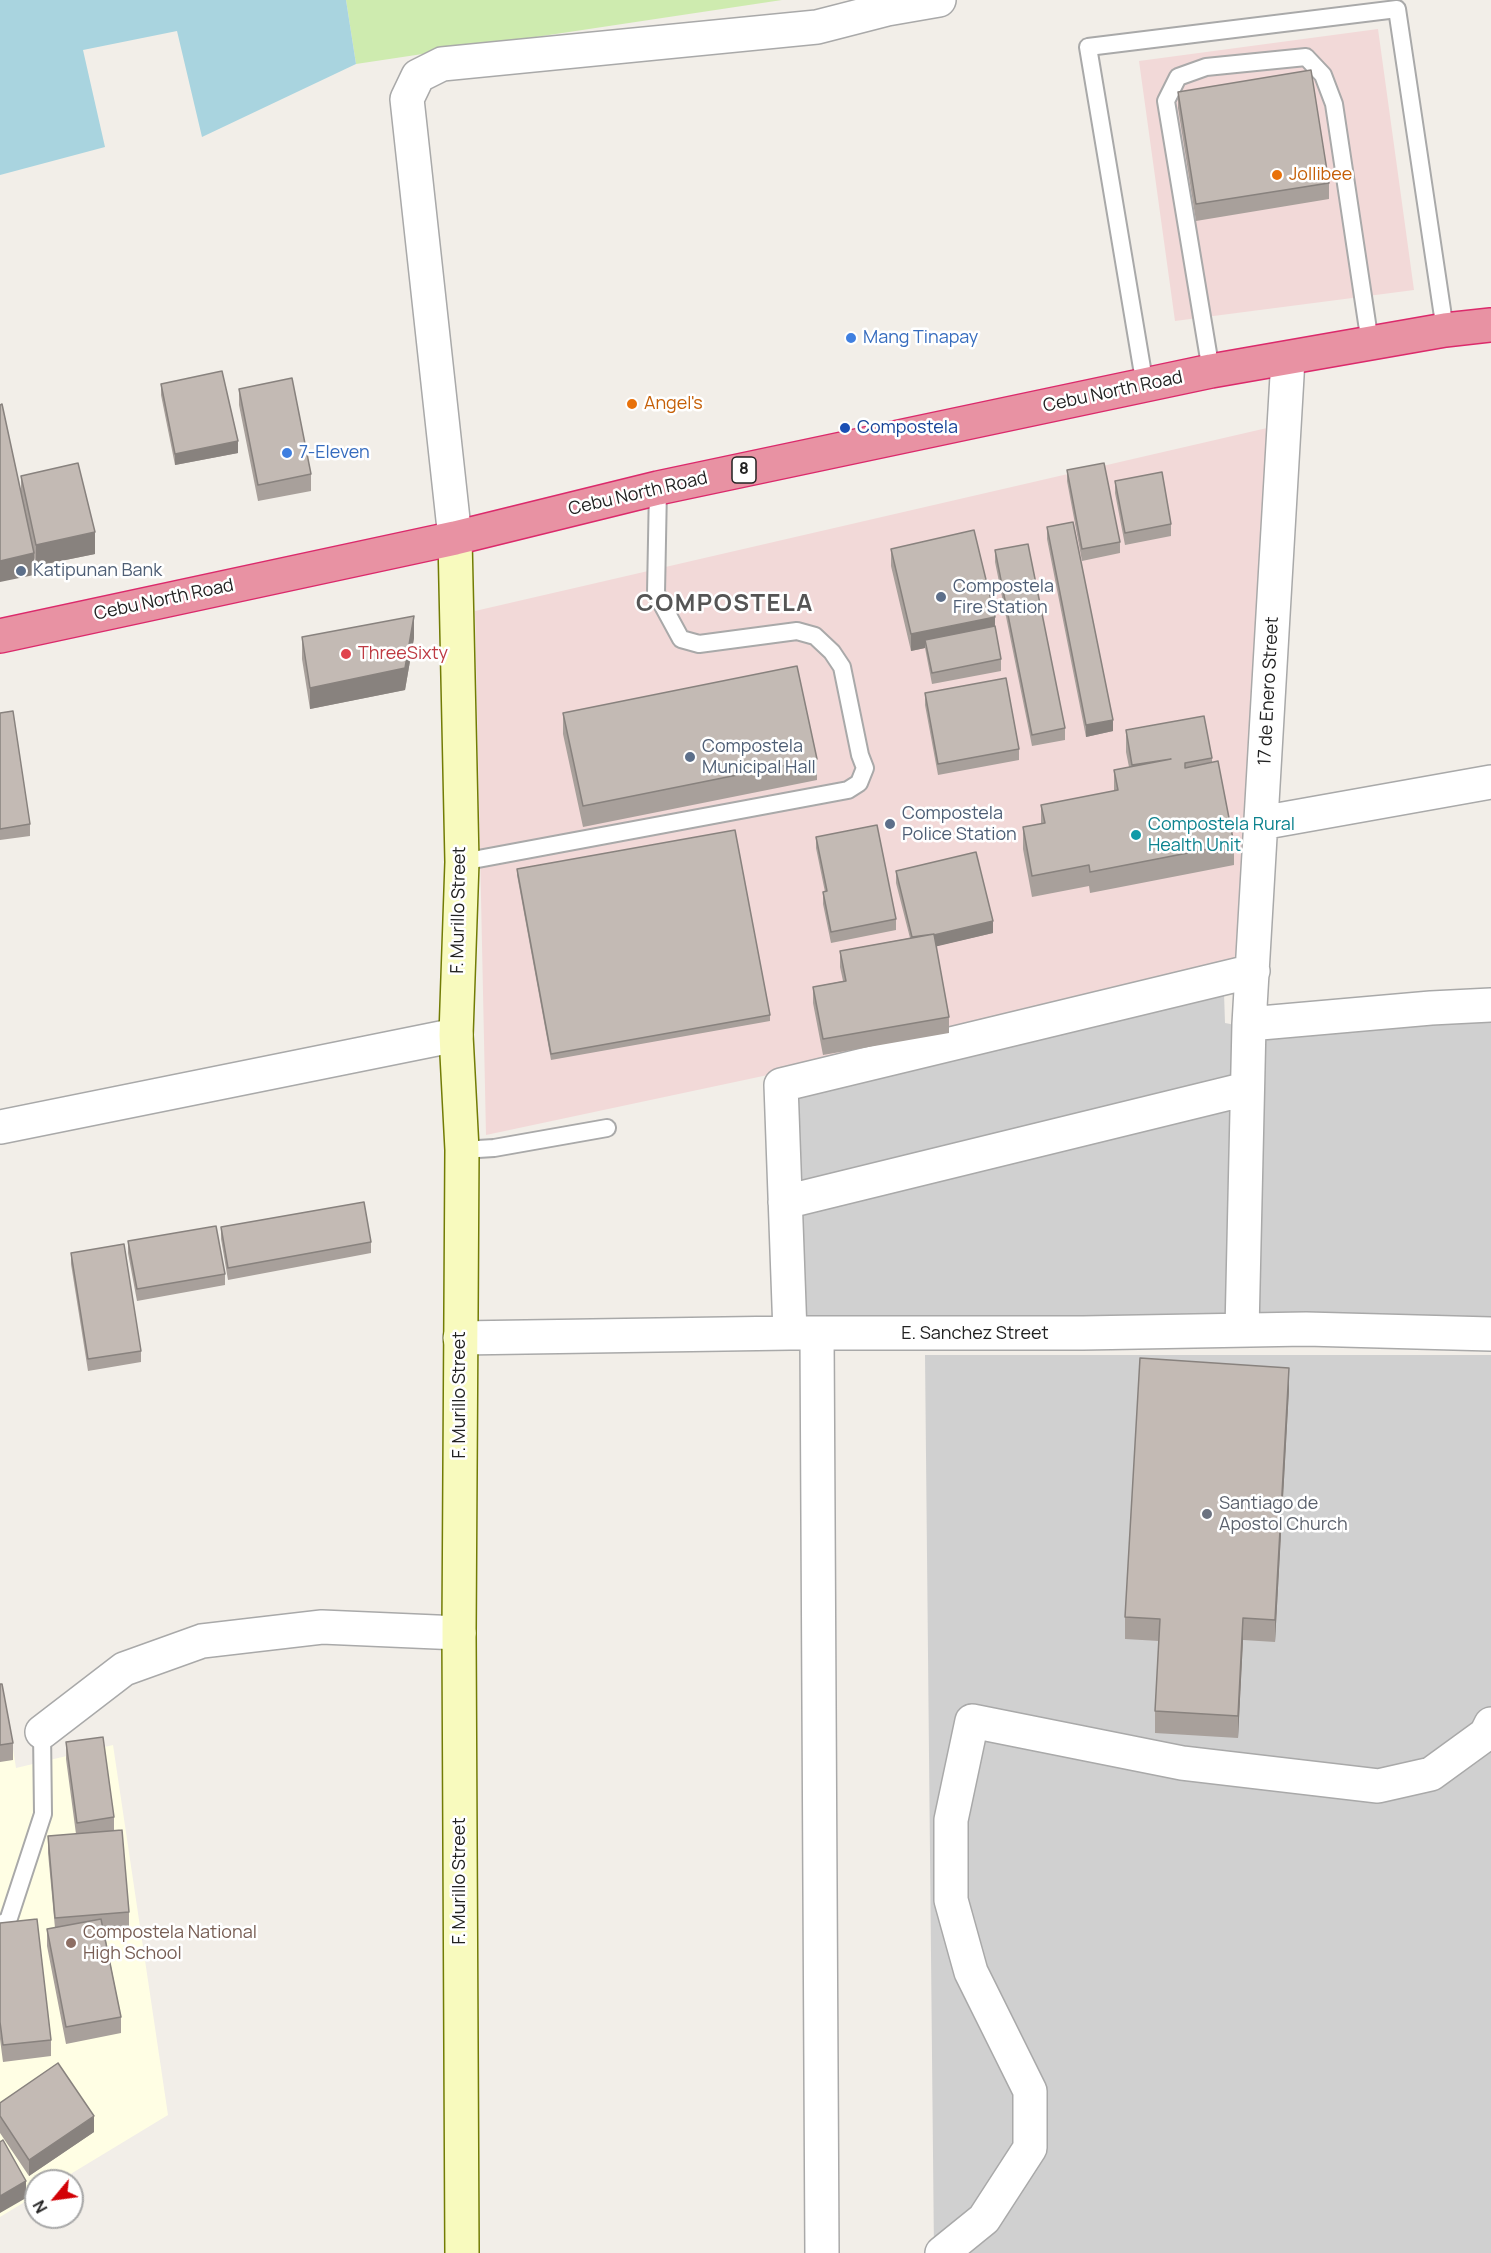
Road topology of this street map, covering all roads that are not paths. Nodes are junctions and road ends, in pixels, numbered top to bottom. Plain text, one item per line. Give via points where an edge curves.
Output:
1 (939, 0) edge
2 (1491, 325) edge
3 (1445, 330) junction
4 (1370, 343) junction
5 (1288, 359) junction
6 (1211, 371) junction
7 (1145, 386) junction
8 (658, 488) junction
9 (455, 538) junction
10 (0, 636) edge
11 (1491, 782) edge
12 (1261, 823) junction
13 (462, 862) junction
14 (1253, 971) junction
15 (1491, 1005) edge
16 (1249, 1024) junction
17 (456, 1035) junction
18 (1246, 1089) junction
19 (0, 1127) edge
20 (607, 1128) dead end
21 (462, 1150) junction
22 (785, 1202) junction
23 (1242, 1330) junction
24 (804, 1334) junction
25 (1491, 1334) edge
26 (460, 1338) junction
27 (459, 1633) junction
28 (1491, 1724) edge
29 (42, 1732) joint
30 (0, 1924) edge
31 (462, 2253) edge
32 (822, 2253) edge
33 (942, 2253) edge

1 - 9 street via 818,27 442,64 418,76 407,99
2 - 3 highway, Cebu North Road / 8
3 - 4 highway, Cebu North Road / 8
3 - 7 lane via 1397,9 1088,47
4 - 5 highway, Cebu North Road / 8
4 - 6 lane via 1334,104 1323,75 1306,57 1206,67 1178,77 1166,101
5 - 6 highway, Cebu North Road / 8
5 - 12 street, 17 de Enero Street
6 - 7 highway, Cebu North Road / 8
7 - 8 highway, Cebu North Road / 8
8 - 9 highway, Cebu North Road / 8
8 - 13 lane via 656,593 681,639 699,645 797,631 815,636 842,667 865,768 859,783 848,790
9 - 10 highway, Cebu North Road / 8
9 - 13 street, F. Murillo Street
11 - 12 street
12 - 14 street, 17 de Enero Street
13 - 17 street, F. Murillo Street
14 - 16 street, 17 de Enero Street
14 - 22 street via 782,1086
15 - 16 street
16 - 18 street, 17 de Enero Street
17 - 19 street
17 - 21 street, F. Murillo Street
18 - 22 street
18 - 23 street, 17 de Enero Street
20 - 21 lane
21 - 26 street, F. Murillo Street
22 - 24 street
23 - 24 street, E. Sanchez Street
23 - 25 street, E. Sanchez Street
24 - 26 street, E. Sanchez Street
24 - 32 street
26 - 27 street, F. Murillo Street
27 - 29 street via 322,1627 202,1641 124,1669
27 - 31 street, F. Murillo Street
28 - 33 street via 1486,1734 1431,1774 1378,1786 1182,1763 972,1721 951,1820 951,1900 971,1971 1030,2091 1030,2148 984,2219
29 - 30 lane via 43,1814 8,1921

